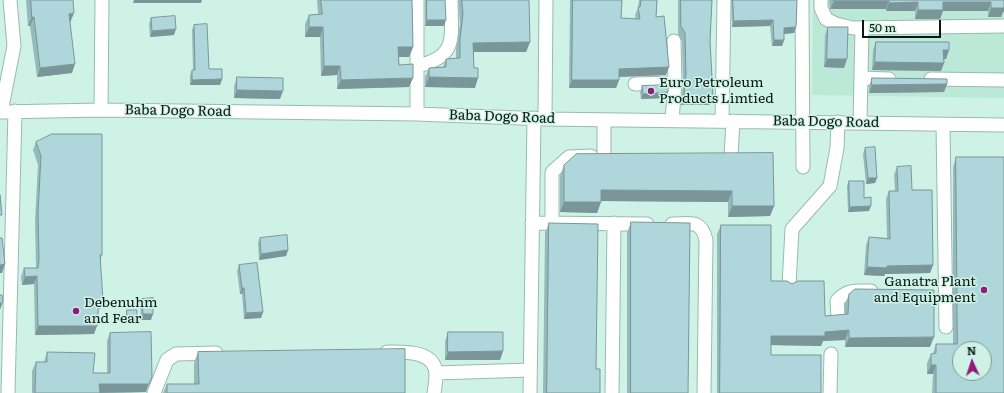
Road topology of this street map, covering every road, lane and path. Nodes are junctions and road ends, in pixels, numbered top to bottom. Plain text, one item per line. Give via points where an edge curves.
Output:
1 (10, 0) edge
2 (102, 0) edge
3 (417, 0) edge
4 (451, 0) edge
5 (546, 0) edge
6 (724, 0) edge
7 (802, 0) edge
8 (821, 0) edge
9 (1004, 26) edge
10 (862, 28) junction
11 (674, 41) dead end
12 (417, 66) junction
13 (861, 78) junction
14 (901, 79) edge
15 (917, 79) edge
16 (1004, 80) edge
17 (675, 83) junction
18 (635, 84) dead end
19 (101, 110) junction
20 (15, 111) junction
21 (0, 112) edge
22 (417, 114) junction
23 (539, 119) junction
24 (604, 120) junction
25 (672, 120) junction
26 (727, 121) junction
27 (802, 122) junction
28 (838, 122) junction
29 (860, 122) junction
30 (944, 125) junction
31 (1004, 125) edge
32 (604, 156) junction
33 (620, 156) edge
34 (716, 156) edge
35 (731, 156) junction
36 (746, 156) edge
37 (803, 167) dead end
38 (552, 223) junction
39 (614, 223) junction
40 (532, 224) junction
41 (789, 285) edge
42 (882, 291) edge
43 (930, 292) edge
44 (946, 292) junction
45 (838, 317) edge
46 (946, 327) dead end
47 (373, 352) edge
48 (232, 353) edge
49 (831, 354) dead end
50 (530, 370) junction
51 (436, 373) junction
52 (8, 393) edge
53 (154, 393) edge
54 (434, 393) edge
55 (530, 393) edge
56 (612, 393) edge
57 (704, 393) edge
58 (830, 393) edge

1 - 21 street via 14,46
2 - 19 street
3 - 12 street
4 - 12 street via 452,39 448,49 434,62
5 - 23 street
6 - 26 street
7 - 27 street
8 - 10 street via 821,8 826,19 836,24
9 - 10 street
10 - 13 street
11 - 17 street
12 - 22 street
13 - 14 street
13 - 29 street
15 - 16 street
17 - 18 street
17 - 25 street
19 - 20 street, Baba Dogo Road
19 - 22 street, Baba Dogo Road
20 - 21 street, Baba Dogo Road
20 - 52 street
22 - 23 street, Baba Dogo Road
23 - 24 street, Baba Dogo Road
23 - 40 street
24 - 25 street, Baba Dogo Road
24 - 32 street
25 - 26 street, Baba Dogo Road
26 - 27 street, Baba Dogo Road
26 - 35 street
27 - 28 street, Baba Dogo Road
27 - 37 street
28 - 29 street, Baba Dogo Road
28 - 41 street via 836,155 830,186 792,229
29 - 30 street, Baba Dogo Road
30 - 31 street, Baba Dogo Road
30 - 44 street
32 - 33 street
32 - 38 street via 569,157 552,172
34 - 35 street
35 - 36 street
38 - 39 street
38 - 40 street
39 - 56 street
39 - 57 street via 698,224 703,229 706,240
40 - 50 street
42 - 45 street via 850,290 843,294 837,301
43 - 44 street
44 - 46 street
47 - 51 street via 412,352 431,363
48 - 53 street via 176,354 167,360
49 - 58 street
50 - 51 street
50 - 55 street
51 - 54 street

